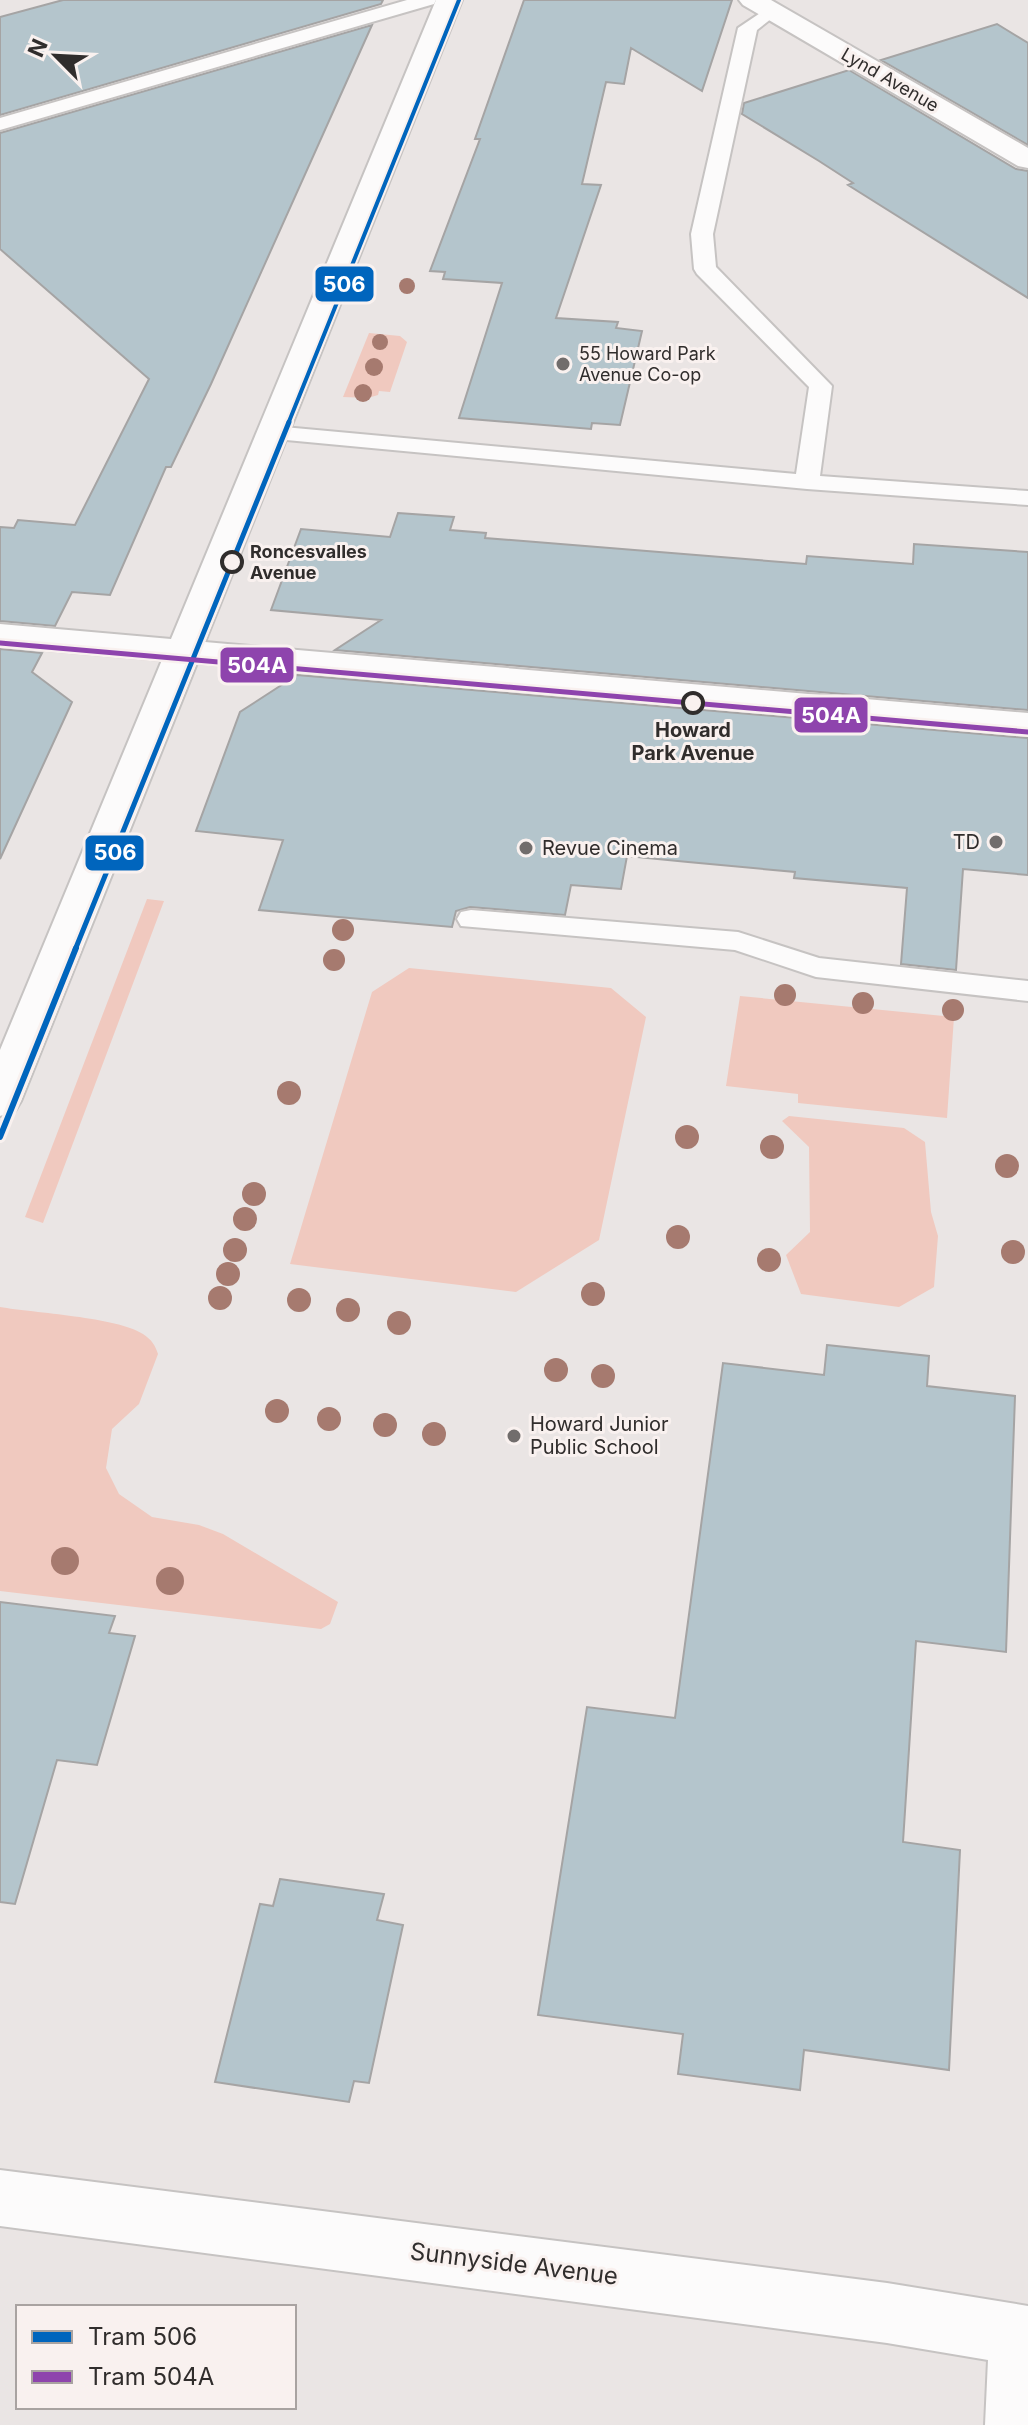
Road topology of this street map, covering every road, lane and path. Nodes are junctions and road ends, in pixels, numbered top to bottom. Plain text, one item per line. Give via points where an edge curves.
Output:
1 (427, 0) edge
2 (449, 0) edge
3 (762, 6) edge
4 (0, 124) edge
5 (1028, 160) edge
6 (273, 433) junction
7 (807, 482) junction
8 (1028, 498) edge
9 (0, 635) edge
10 (184, 651) junction
11 (1028, 724) edge
12 (471, 919) dead end
13 (1028, 991) edge
14 (0, 1101) edge
15 (0, 2198) edge
16 (1024, 2335) edge
17 (1016, 2425) edge

1 - 4 lane
2 - 6 street
3 - 5 street, Lynd Avenue
3 - 7 lane via 748,28 702,234 705,269 821,386
6 - 7 lane
6 - 10 street
7 - 8 lane
9 - 10 street
10 - 11 street
10 - 14 street
12 - 13 lane via 738,941 816,967
15 - 16 street, Sunnyside Avenue
16 - 17 street

